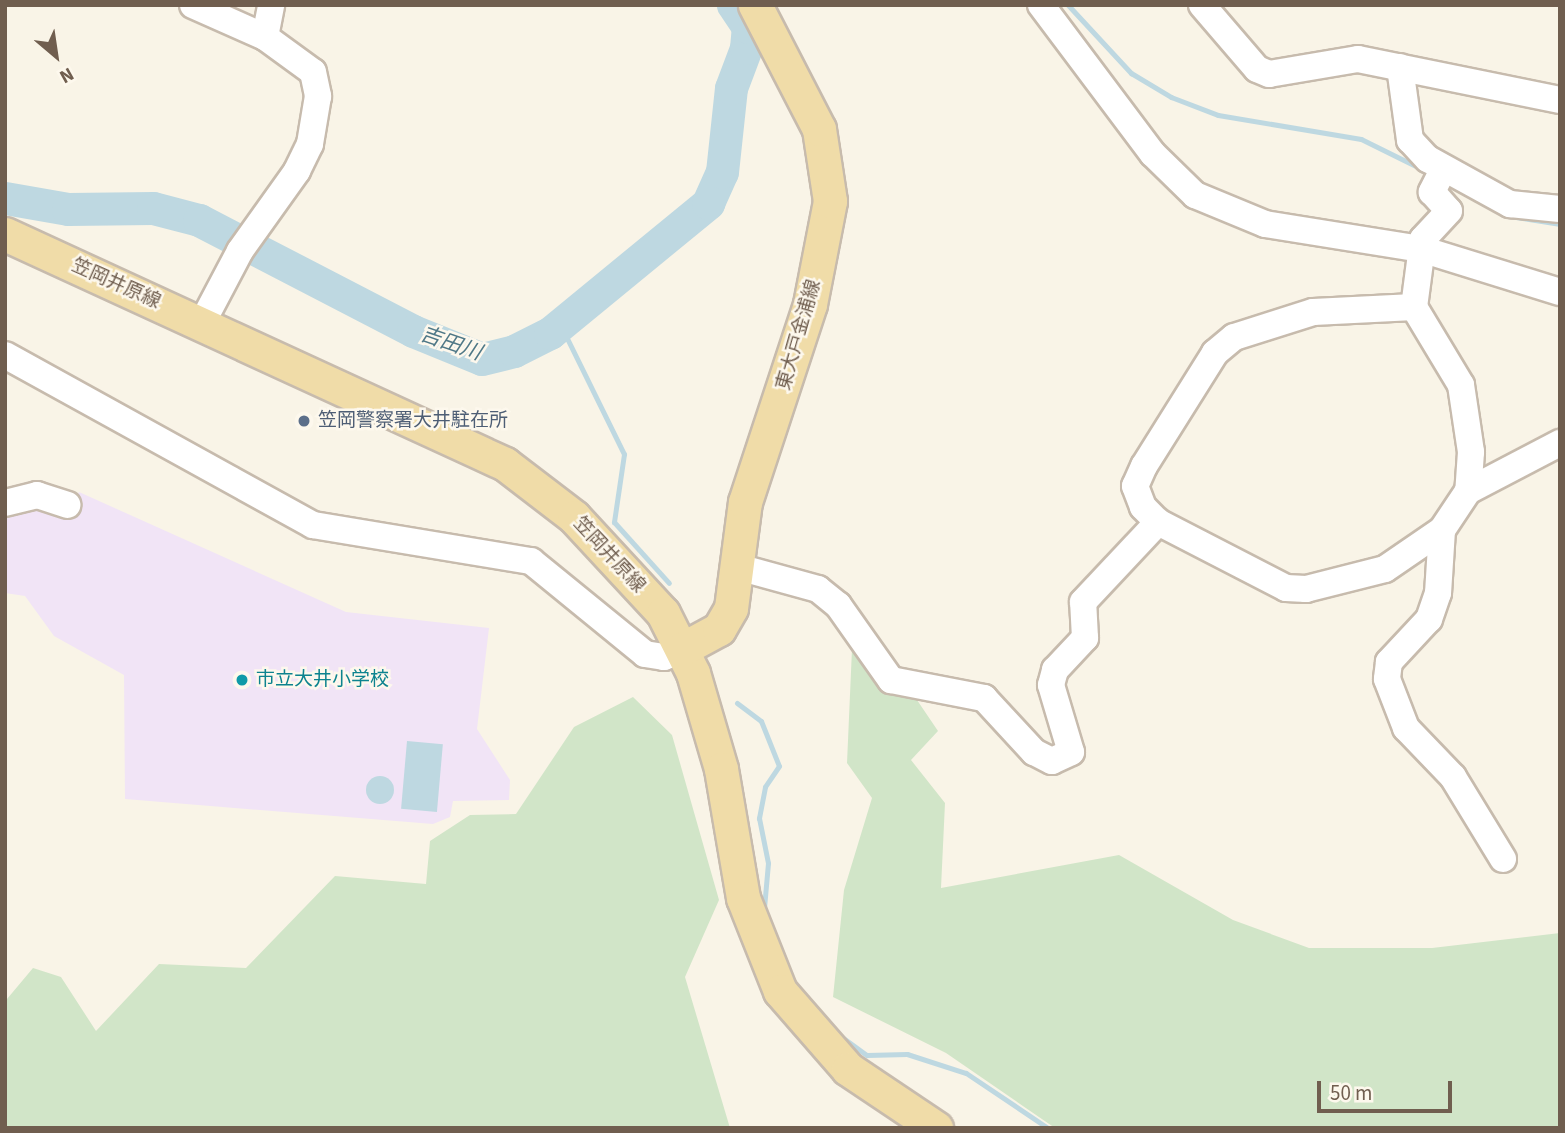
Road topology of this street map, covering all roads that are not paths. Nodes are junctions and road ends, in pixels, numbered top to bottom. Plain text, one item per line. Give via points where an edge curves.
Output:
1 (193, 5) edge
2 (271, 5) edge
3 (755, 5) edge
4 (1041, 5) edge
5 (1202, 5) edge
6 (265, 37) junction
7 (1400, 67) junction
8 (1560, 100) edge
9 (1440, 175) junction
10 (1560, 209) edge
11 (5, 234) edge
12 (1421, 249) junction
13 (1560, 292) edge
14 (1414, 307) junction
15 (202, 323) junction
16 (5, 355) edge
17 (1560, 443) edge
18 (1468, 491) junction
19 (5, 503) edge
20 (67, 505) dead end
21 (1158, 522) junction
22 (1443, 530) junction
23 (738, 567) junction
24 (682, 649) junction
25 (1503, 859) dead end
26 (936, 1128) edge

1 - 6 street
2 - 6 street
3 - 23 main road, 東大戸金浦線 via 819,129 830,201 810,304 745,502
4 - 12 street via 1153,154 1195,195 1265,224
5 - 7 street via 1257,69 1269,74 1339,60
6 - 15 street via 318,81 317,119 297,171 244,243
7 - 8 street
7 - 9 street via 1410,140
9 - 10 street via 1510,204
9 - 12 street via 1432,192 1449,211 1429,228
11 - 15 main road, 笠岡井原線
12 - 13 street
12 - 14 street
14 - 18 street via 1461,385 1471,452
14 - 21 street via 1313,312 1234,337 1215,353 1135,486
15 - 24 main road, 笠岡井原線 via 505,464 574,517 622,566 663,613
16 - 24 street via 313,525 531,561 645,654 664,657
17 - 18 street
18 - 22 street
19 - 20 street via 37,495
21 - 22 street via 1286,589 1306,590 1385,569
21 - 23 street via 1083,602 1084,638 1055,670 1051,685 1071,752 1052,761 1034,752 984,698 891,680 838,605 818,589
22 - 25 street via 1438,593 1429,619 1389,662 1387,679 1406,728 1453,777
23 - 24 main road, 東大戸金浦線 via 726,621
24 - 26 main road, 笠岡井原線 via 713,732 743,898 774,981 802,1021 848,1069

